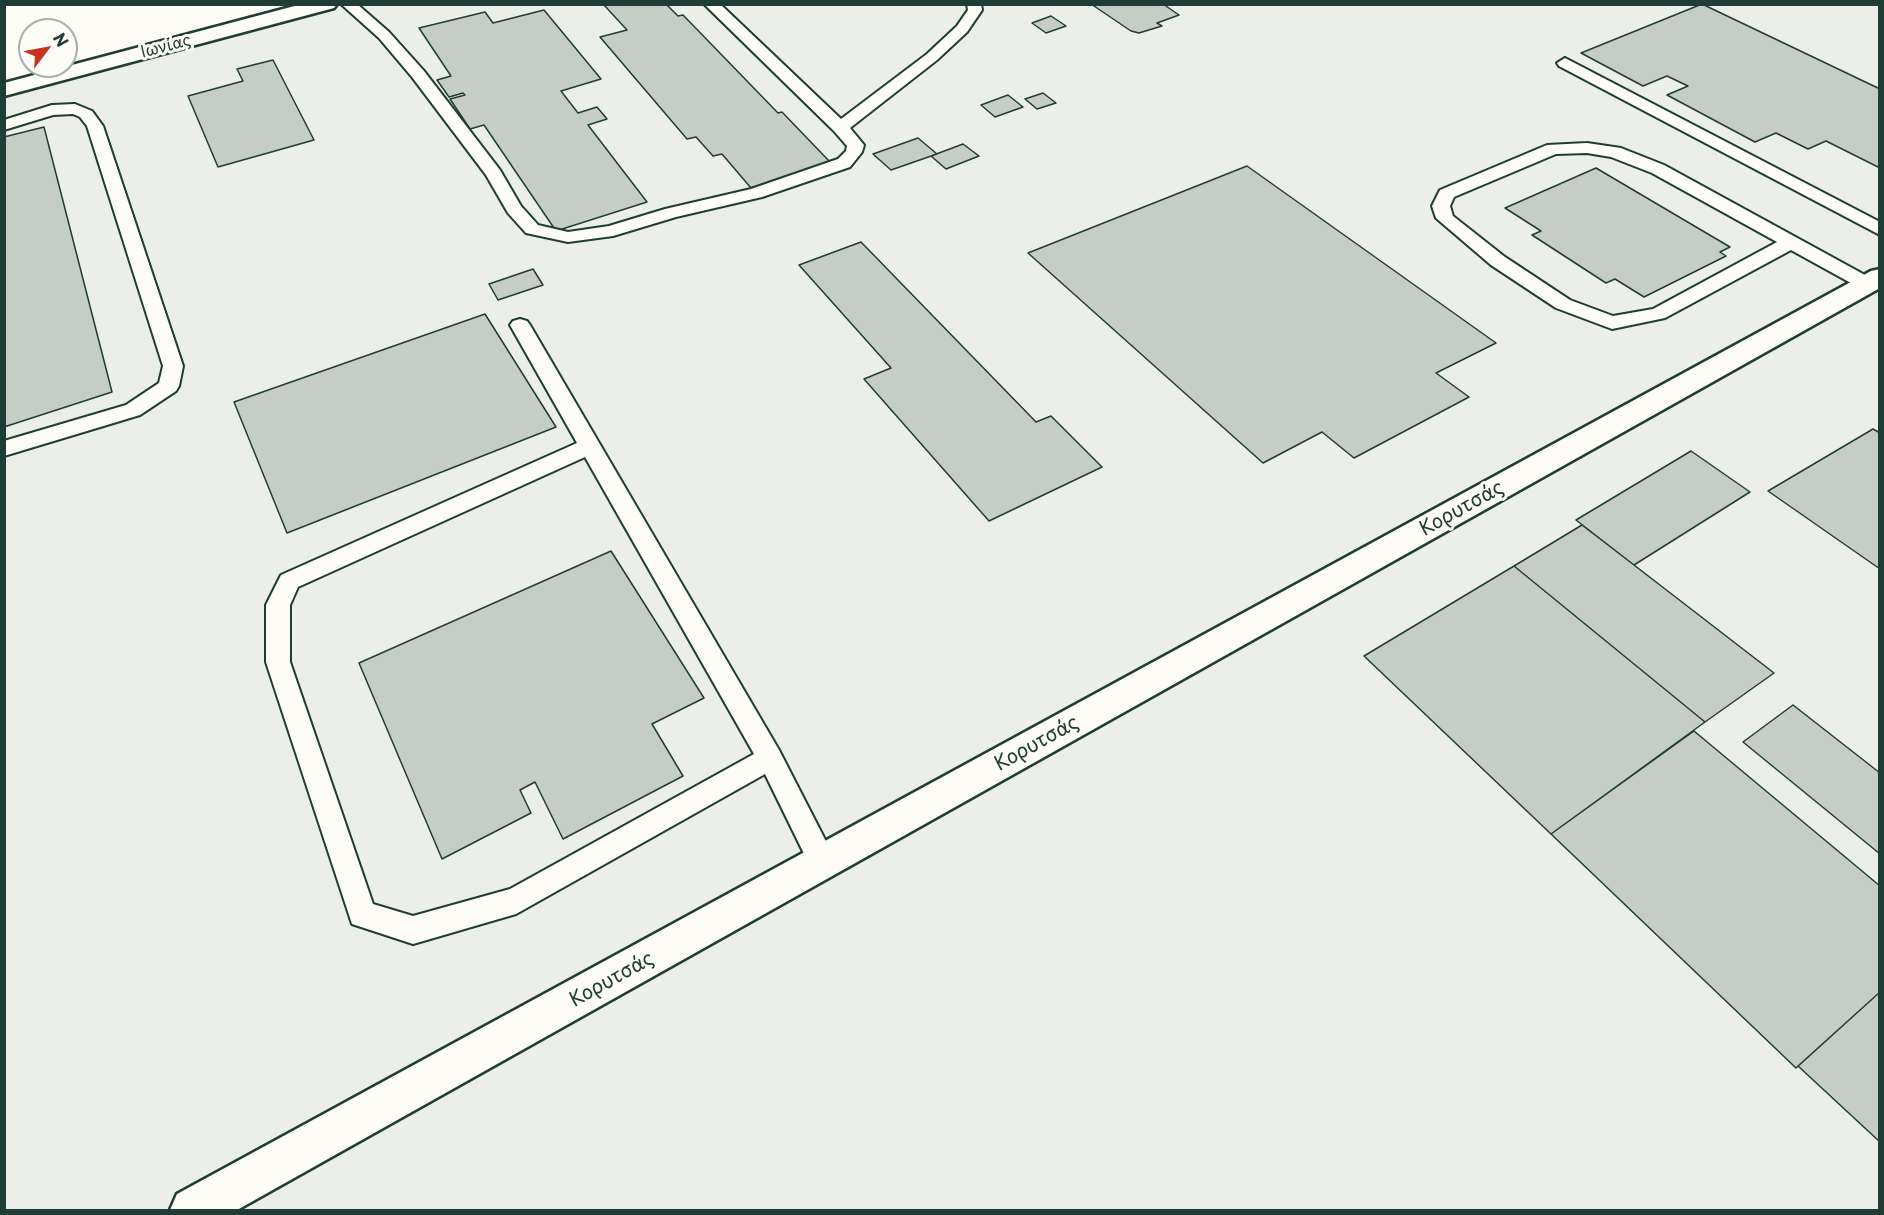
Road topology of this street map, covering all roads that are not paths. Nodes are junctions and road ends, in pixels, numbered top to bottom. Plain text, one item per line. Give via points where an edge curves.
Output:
1 (327, 4) edge
2 (348, 4) edge
3 (711, 4) edge
4 (974, 4) edge
5 (1565, 63) dead end
6 (4, 90) edge
7 (4, 125) edge
8 (840, 127) junction
9 (1880, 230) edge
10 (1791, 242) junction
11 (1873, 280) edge
12 (520, 325) dead end
13 (590, 446) junction
14 (4, 449) edge
15 (770, 758) junction
16 (823, 863) junction
17 (193, 1210) edge

1 - 6 street, Ιωνίας
2 - 8 lane via 384,35 418,74 532,229 548,234 589,236 613,231 756,193 840,164 856,148
3 - 8 lane
4 - 8 lane via 975,10 962,29 932,57
5 - 9 lane
7 - 14 lane via 52,110 75,109 86,114 94,126 173,366 169,386 134,410
10 - 10 lane via 1659,314 1612,323 1563,304 1498,261 1445,218 1441,206 1446,194 1553,149 1587,148 1615,152 1658,169
10 - 11 lane
11 - 16 street, Κορυτσάς
12 - 13 lane
13 - 15 lane
13 - 15 lane via 289,581 281,597 278,662 362,914 413,930 516,901
15 - 16 lane
16 - 17 street, Κορυτσάς

